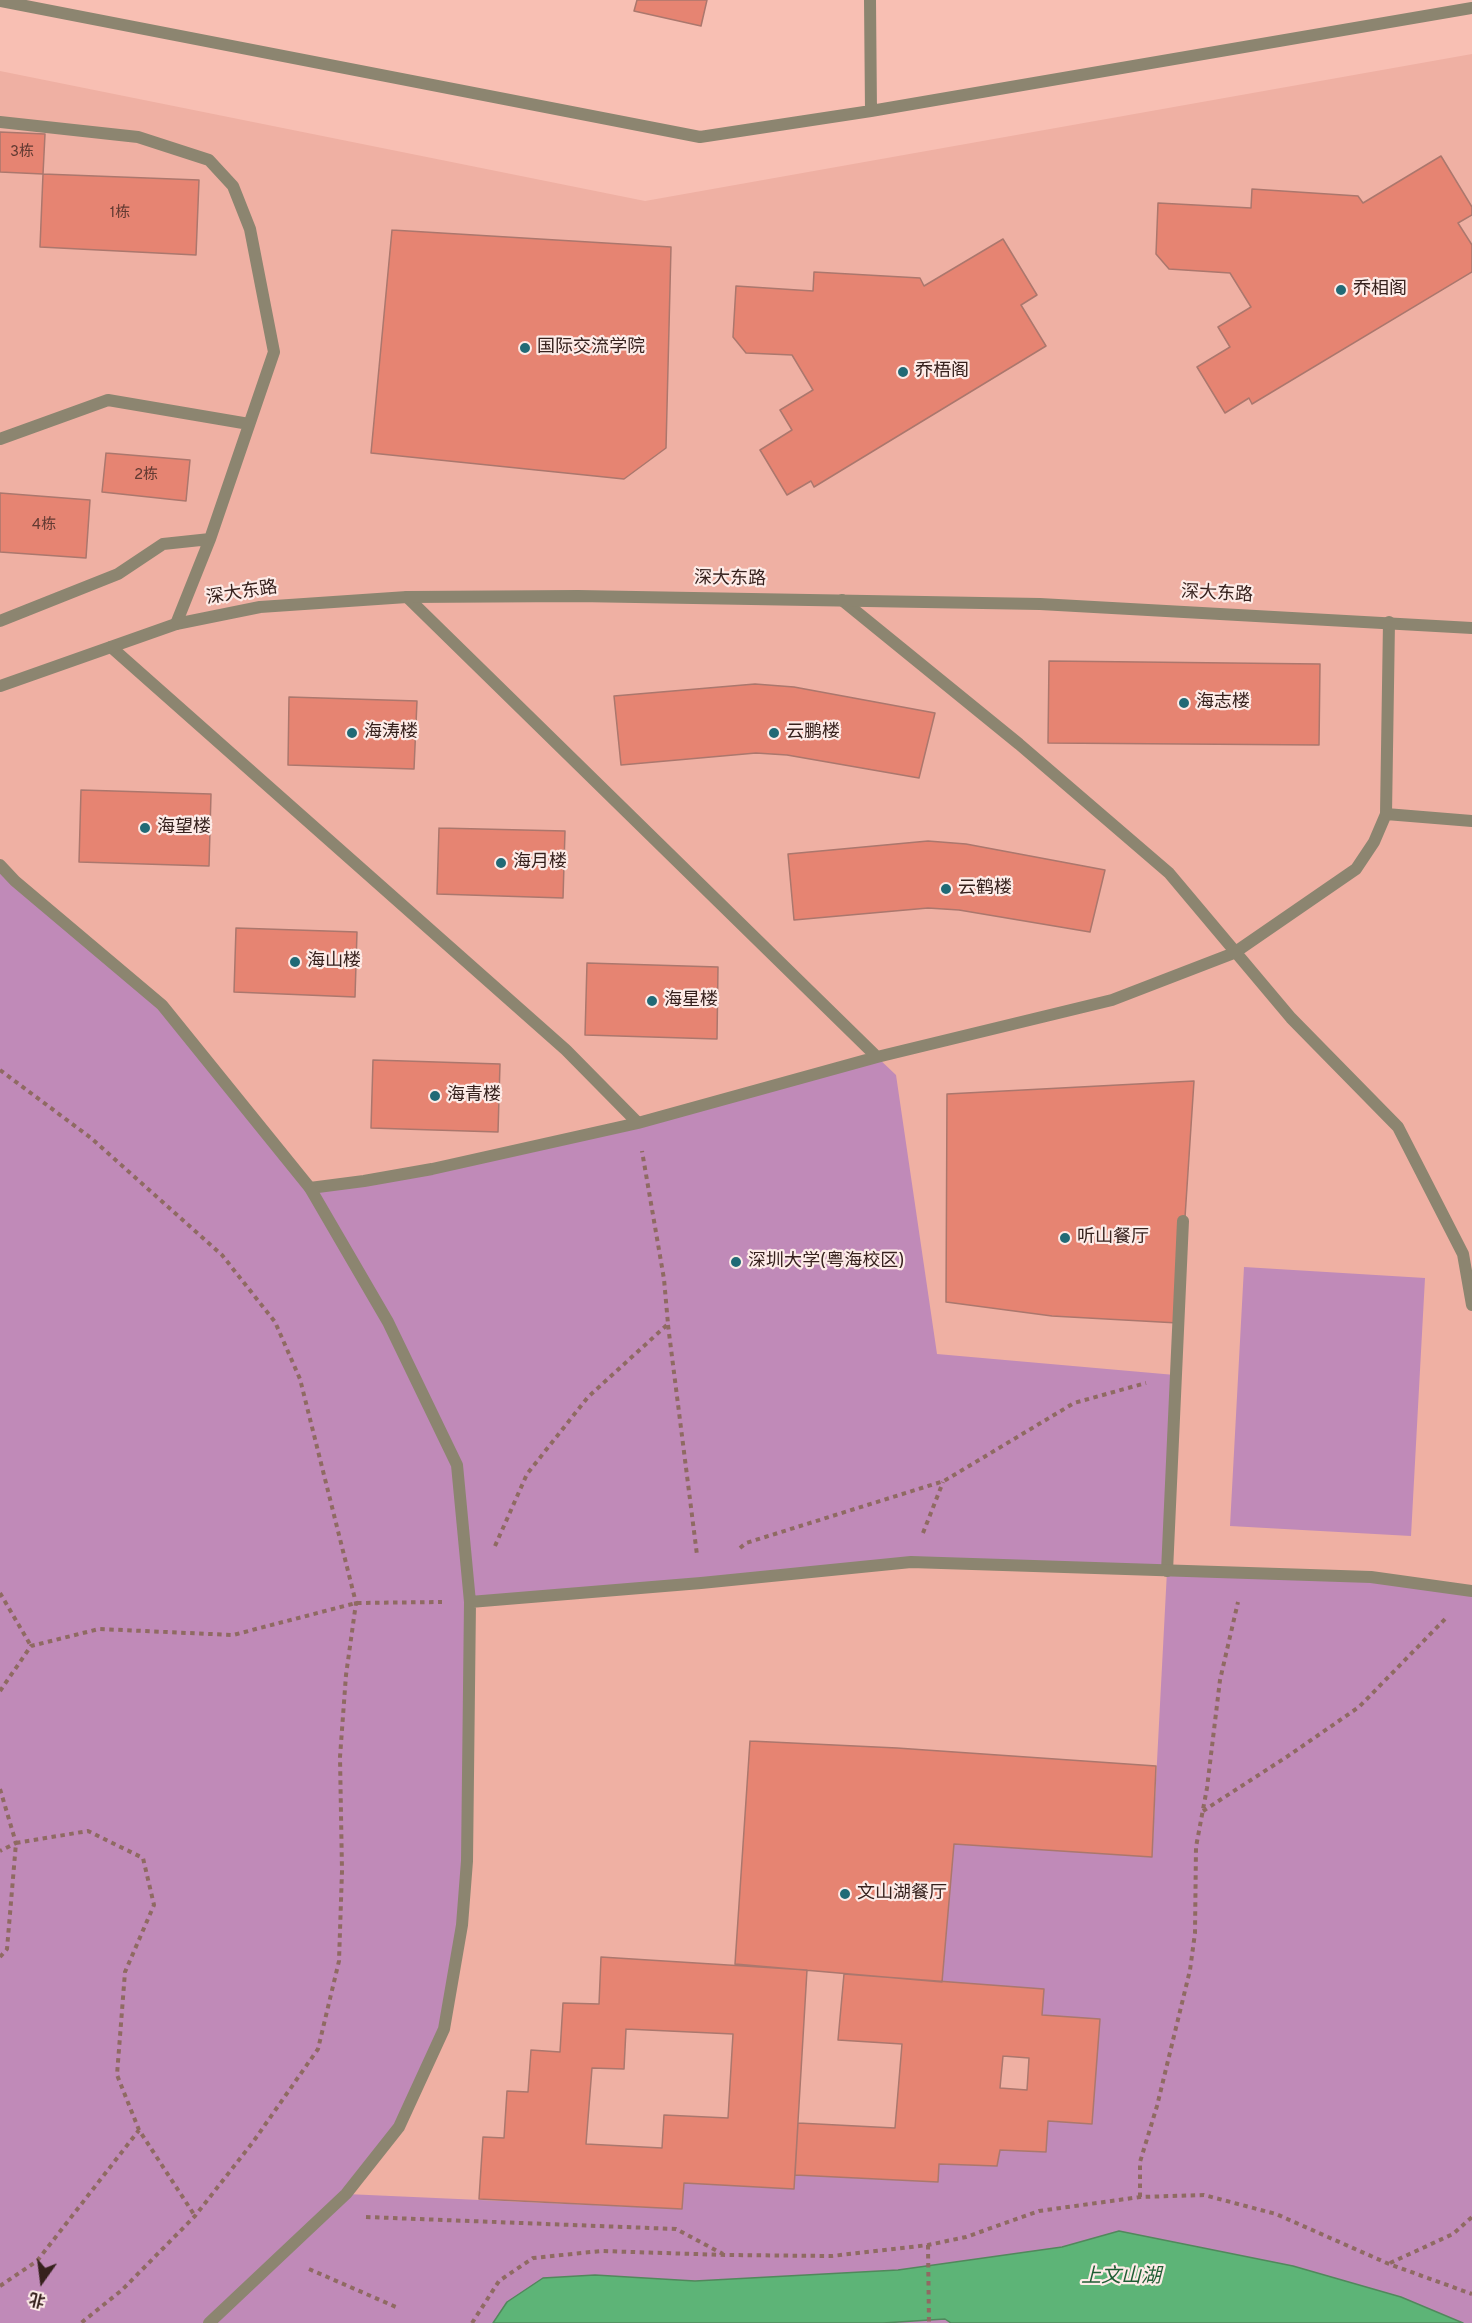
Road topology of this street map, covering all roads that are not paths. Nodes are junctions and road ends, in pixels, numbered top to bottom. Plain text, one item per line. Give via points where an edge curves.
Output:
1 (870, 0) edge
2 (0, 1) edge
3 (1472, 8) edge
4 (871, 111) junction
5 (0, 122) edge
6 (249, 424) junction
7 (0, 439) edge
8 (210, 539) junction
9 (407, 597) junction
10 (842, 600) junction
11 (0, 621) edge
12 (1389, 622) junction
13 (176, 624) junction
14 (1472, 628) edge
15 (111, 647) junction
16 (0, 686) edge
17 (1386, 814) junction
18 (1472, 821) edge
19 (0, 865) edge
20 (1234, 953) junction
21 (877, 1057) junction
22 (638, 1124) junction
23 (310, 1188) junction
24 (1183, 1221) dead end
25 (1472, 1305) edge
26 (1167, 1571) junction
27 (1472, 1591) edge
28 (470, 1602) junction
29 (209, 2323) edge

1 - 4 street
2 - 4 street via 700,137
3 - 4 street
5 - 6 street via 138,137 209,160 233,186 250,229 274,352
6 - 7 street via 108,400
6 - 8 street
8 - 11 street via 163,544 118,574
8 - 13 street
9 - 10 street, 深大东路
9 - 13 street, 深大东路 via 260,607
9 - 21 street
10 - 12 street, 深大东路 via 1040,604
10 - 20 street via 1169,873
12 - 14 street, 深大东路
12 - 17 street
13 - 15 street, 深大东路
15 - 16 street, 深大东路
15 - 22 street via 566,1050
17 - 18 street
17 - 20 street via 1356,869
19 - 23 street via 162,1005
20 - 21 street via 1112,1000
20 - 25 street via 1291,1018 1398,1127 1464,1254
21 - 22 street
22 - 23 street via 432,1169
23 - 28 street via 388,1322 457,1465
24 - 26 street
26 - 27 street via 1371,1577
26 - 28 street via 911,1562
28 - 29 street via 467,1861 462,1925 444,2029 399,2127 346,2194

